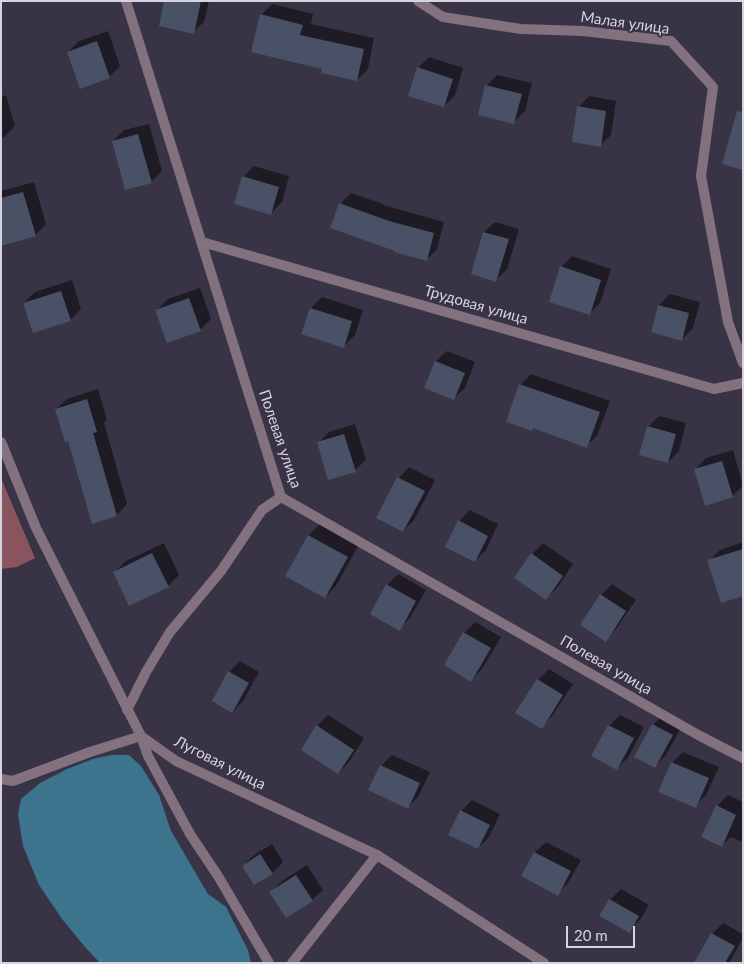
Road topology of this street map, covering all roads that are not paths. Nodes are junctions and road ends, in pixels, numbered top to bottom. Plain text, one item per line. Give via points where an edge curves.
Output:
1 (126, 1) edge
2 (418, 1) edge
3 (202, 242) junction
4 (743, 363) edge
5 (743, 383) edge
6 (1, 442) edge
7 (281, 497) junction
8 (128, 710) junction
9 (141, 736) junction
10 (743, 758) edge
11 (1, 779) edge
12 (377, 855) junction
13 (269, 963) edge
14 (292, 963) edge
15 (544, 963) edge

1 - 3 street, Полевая улица
2 - 4 street, Малая улица via 443,17 521,28 670,41 713,87 701,176 728,322
3 - 5 street, Трудовая улица via 714,389
3 - 7 street, Полевая улица
6 - 8 street, Луговая улица via 36,528
7 - 8 street via 262,510 221,571 170,632
7 - 10 street, Полевая улица
8 - 9 street, Луговая улица
9 - 11 street via 13,781
9 - 12 street, Луговая улица via 176,761
9 - 13 street via 148,756 190,834
12 - 14 street
12 - 15 street, Луговая улица

